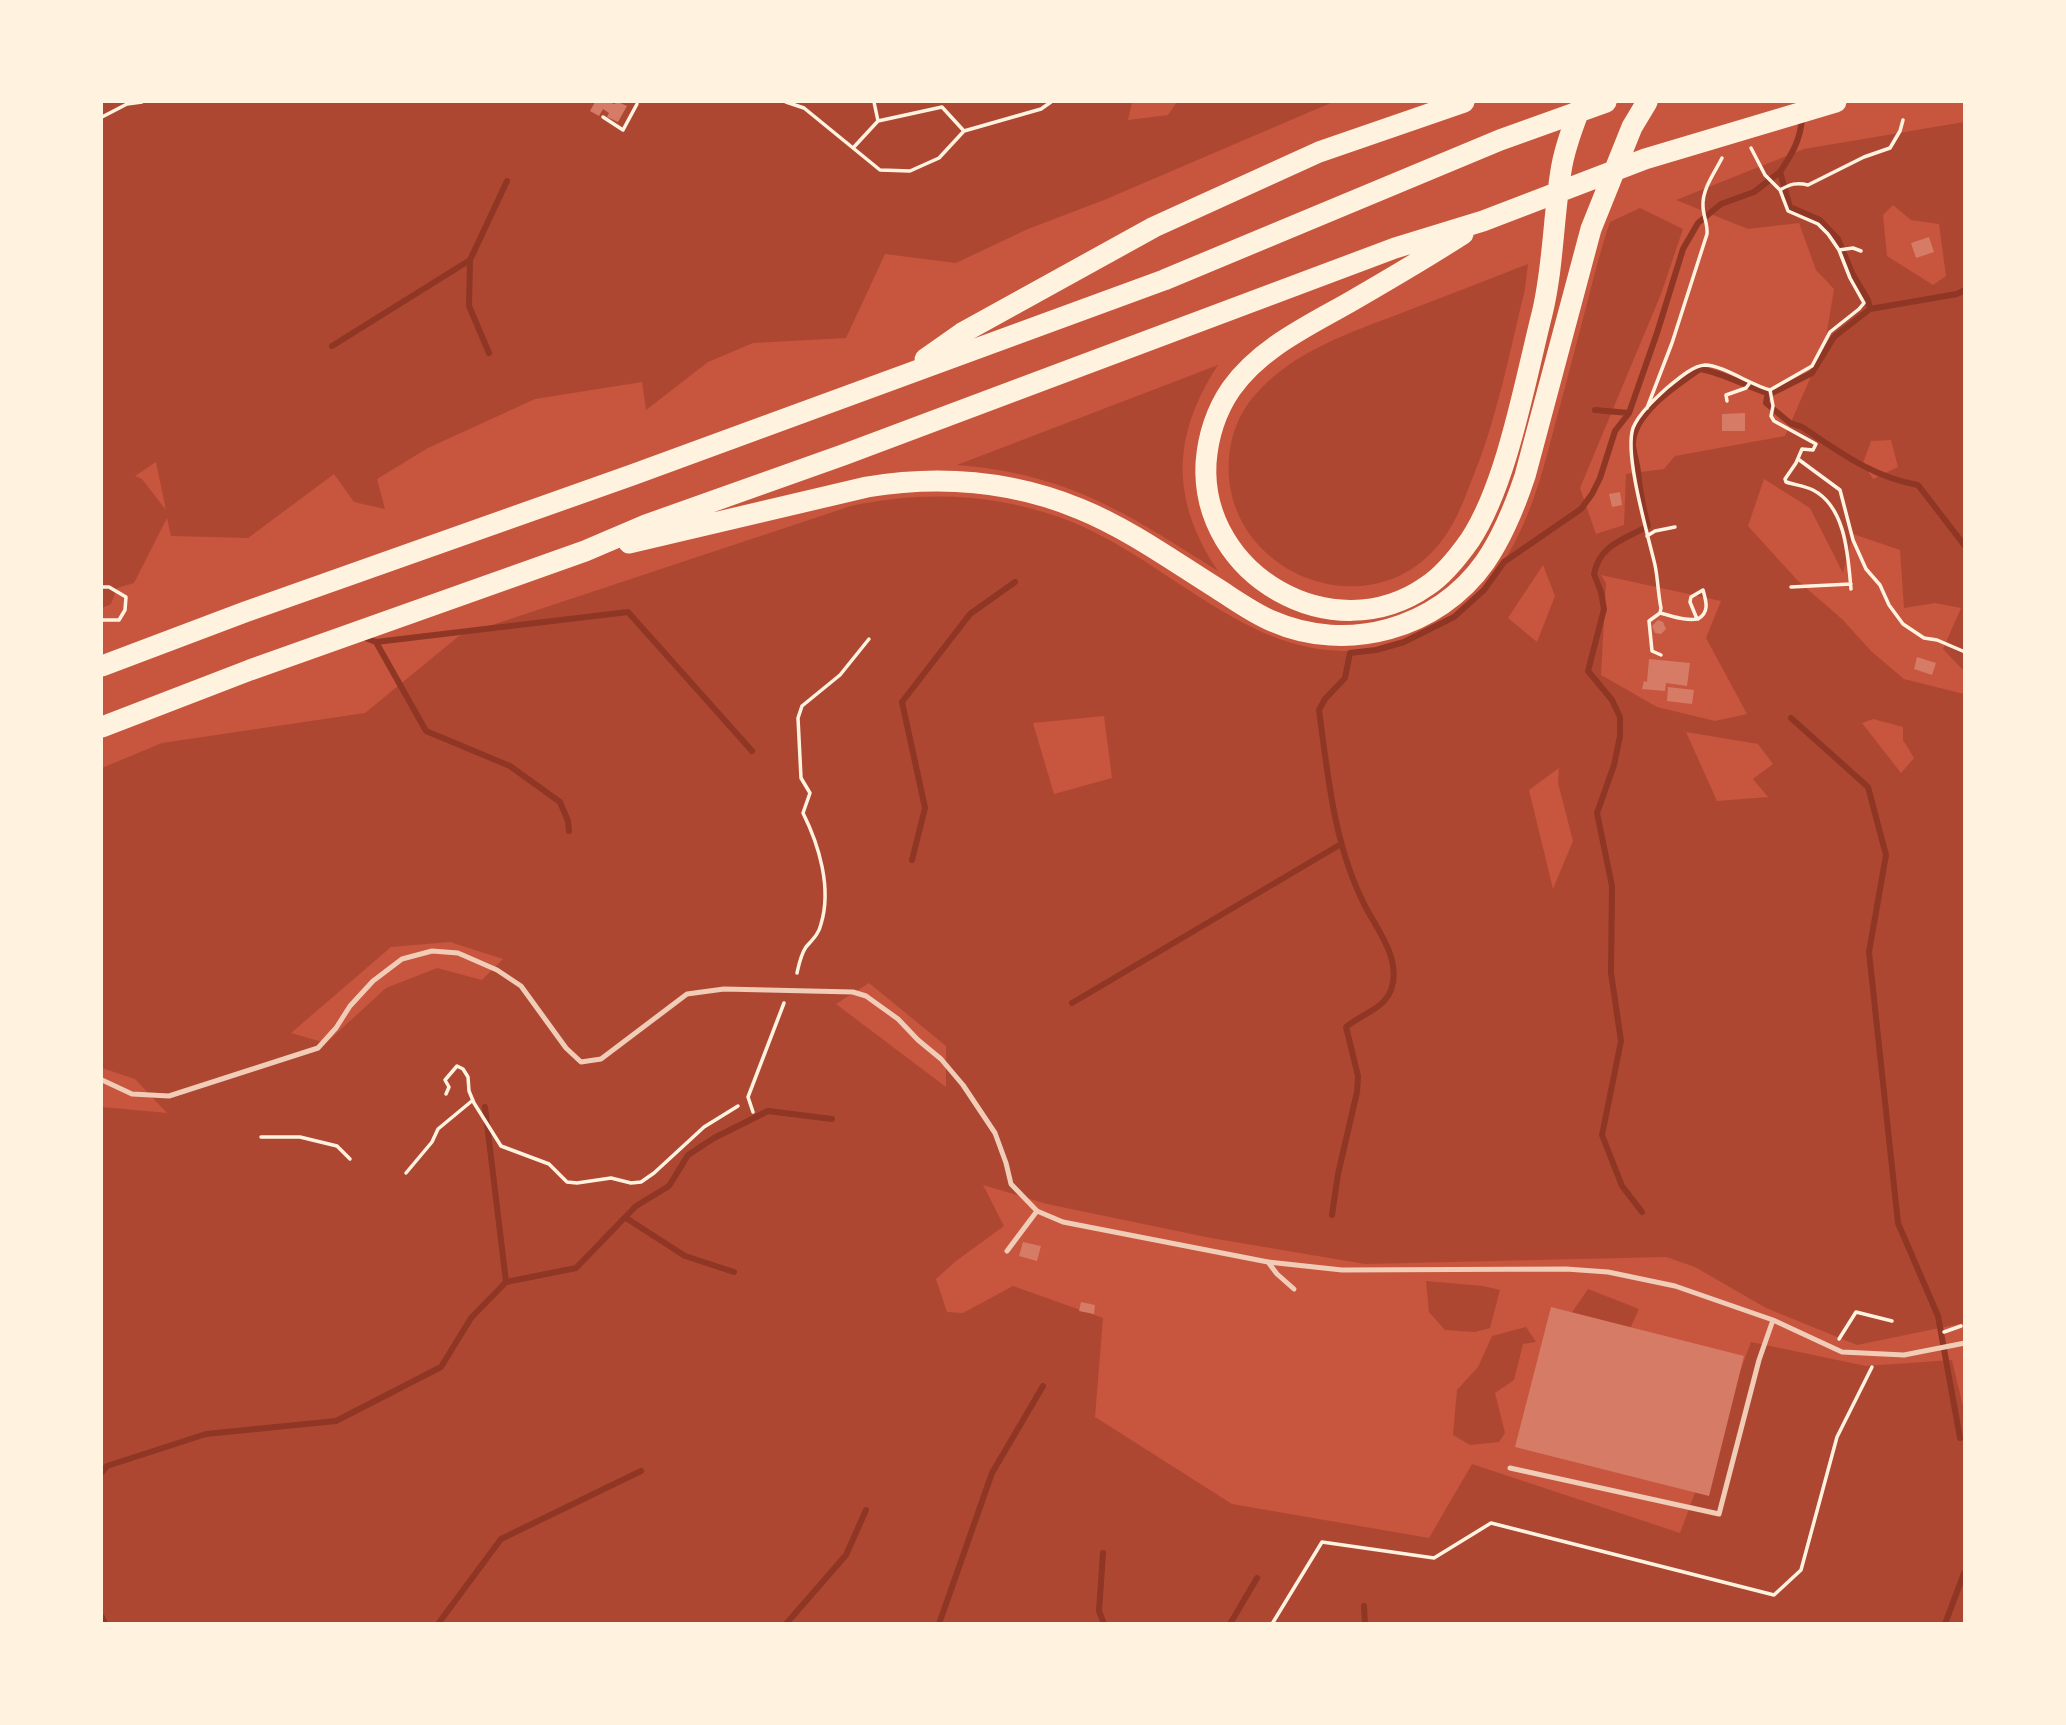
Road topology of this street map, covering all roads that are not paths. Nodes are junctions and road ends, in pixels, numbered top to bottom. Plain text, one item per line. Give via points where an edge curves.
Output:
1 (1464, 102) edge
2 (1583, 102) edge
3 (1606, 102) edge
4 (1647, 102) edge
5 (1836, 102) edge
6 (1483, 221) junction
7 (897, 378) junction
8 (585, 551) junction
9 (102, 666) edge
10 (102, 727) edge
11 (102, 1080) edge
12 (1037, 1211) junction
13 (1007, 1251) dead end
14 (1268, 1262) junction
15 (1294, 1289) dead end
16 (1773, 1320) junction
17 (1965, 1343) edge
18 (1510, 1468) dead end

1 - 7 highway via 1319,152 1154,227 962,333
2 - 6 highway via 1562,165 1548,292 1505,457 1479,524 1452,564 1407,597 1366,608 1339,609 1282,594 1240,562 1215,523 1208,497 1207,447 1220,407 1262,356
3 - 7 highway via 1500,140 1164,280
4 - 8 highway via 1632,127 1591,229 1511,514 1475,575 1439,607 1412,621 1350,635 1288,627 1259,615 1092,514 1026,491 967,481 907,481 867,487
5 - 6 highway via 1645,159
6 - 8 highway via 1395,247
7 - 9 highway
8 - 10 highway
11 - 12 lane via 132,1094 169,1096 318,1048 373,981 402,959 432,951 458,953 521,986 581,1062 601,1059 687,994 724,989 853,992 898,1019 963,1085 995,1133 1010,1184
12 - 13 lane
12 - 14 lane via 1063,1222
14 - 15 lane
14 - 16 lane via 1342,1270 1608,1272 1675,1286
16 - 17 lane via 1842,1352 1904,1355
16 - 18 lane via 1719,1514

